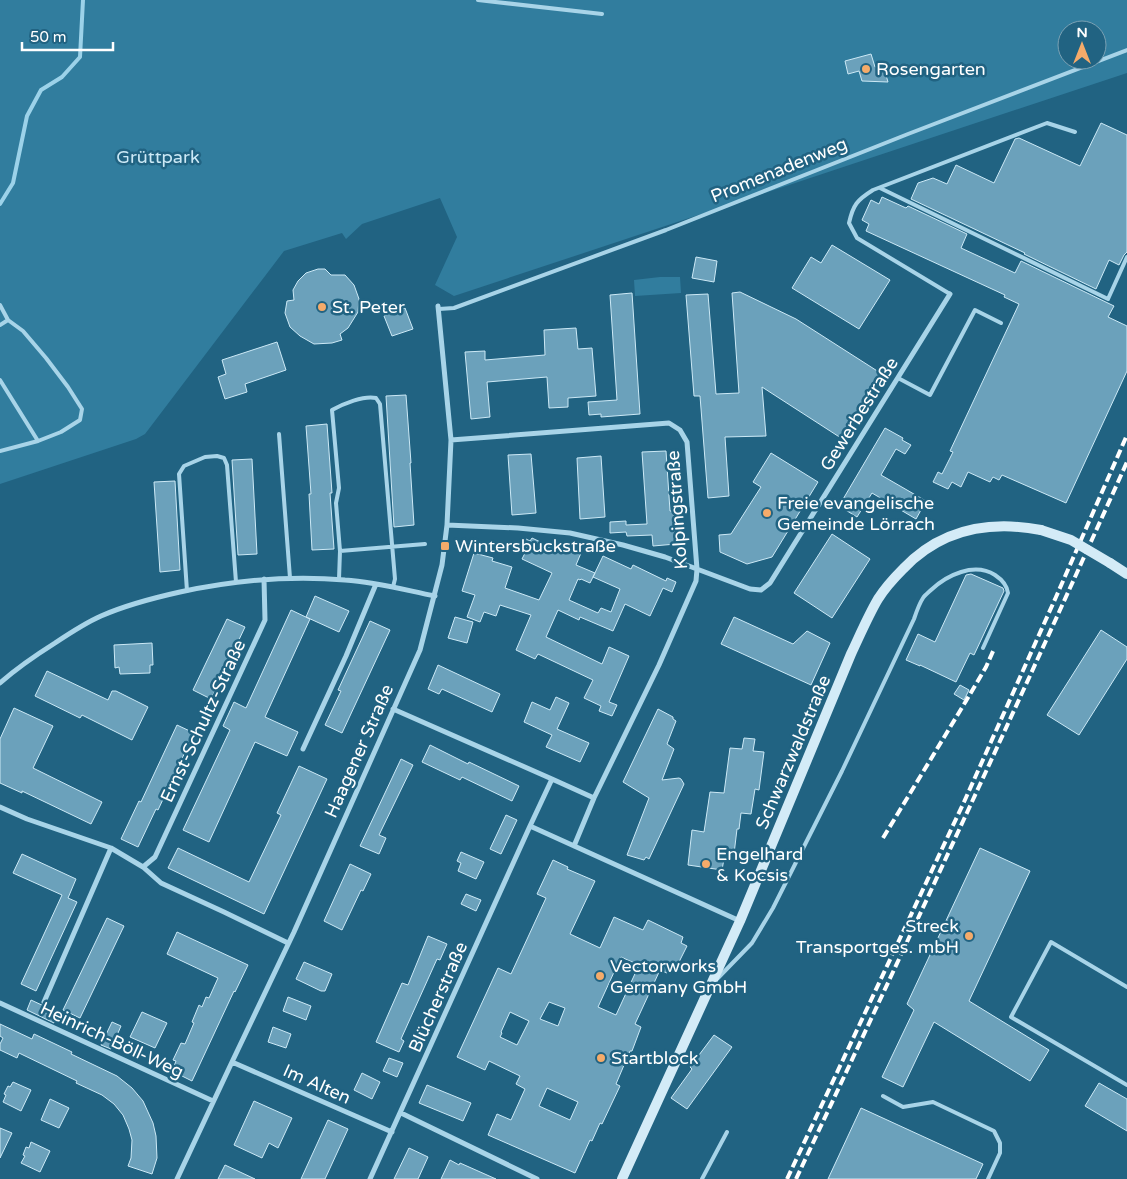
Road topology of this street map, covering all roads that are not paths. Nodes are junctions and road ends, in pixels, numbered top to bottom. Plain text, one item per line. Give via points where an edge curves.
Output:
1 (478, 0) edge
2 (602, 14) dead end
3 (1127, 50) edge
4 (1074, 132) dead end
5 (880, 188) junction
6 (1127, 257) edge
7 (950, 294) joint
8 (0, 305) edge
9 (439, 308) joint
10 (8, 320) junction
11 (1001, 323) dead end
12 (0, 325) edge
13 (898, 378) junction
14 (0, 380) edge
15 (280, 434) dead end
16 (451, 440) junction
17 (38, 441) junction
18 (0, 451) edge
19 (447, 525) junction
20 (424, 544) dead end
21 (391, 547) junction
22 (340, 551) junction
23 (697, 569) junction
24 (1127, 574) edge
25 (290, 578) junction
26 (264, 579) junction
27 (339, 579) junction
28 (236, 582) junction
29 (376, 584) junction
30 (393, 587) junction
31 (188, 591) junction
32 (435, 596) junction
33 (983, 648) dead end
34 (0, 683) edge
35 (393, 709) junction
36 (303, 749) dead end
37 (552, 780) junction
38 (594, 798) junction
39 (0, 806) edge
40 (530, 826) junction
41 (574, 846) junction
42 (111, 848) junction
43 (143, 867) junction
44 (740, 921) junction
45 (288, 943) junction
46 (711, 985) junction
47 (1127, 987) edge
48 (44, 1002) dead end
49 (0, 1003) edge
50 (232, 1062) junction
51 (1127, 1084) edge
52 (883, 1096) dead end
53 (213, 1102) junction
54 (401, 1112) junction
55 (392, 1132) junction
56 (727, 1132) dead end
57 (177, 1179) edge
58 (370, 1179) edge
59 (537, 1179) edge
60 (622, 1179) edge
61 (702, 1179) edge
62 (988, 1179) edge

1 - 2 lane
3 - 9 lane, Promenadenweg via 666,230 454,308
4 - 5 lane via 1047,123
5 - 6 lane via 1108,299
5 - 7 lane via 864,196 852,208 849,223 857,238
7 - 13 street, Gewerbestraße
8 - 10 lane
9 - 16 street, Haagener Straße
10 - 12 lane
10 - 17 lane via 24,331 82,409 80,420
11 - 13 lane via 975,310 930,395
13 - 23 street, Gewerbestraße via 770,583 761,590 750,589
14 - 17 lane
15 - 25 lane
16 - 19 street, Haagener Straße
16 - 23 street, Kolpingstraße via 669,423 680,430 687,442
17 - 18 lane
19 - 23 street, Gewerbestraße via 570,533 623,545
19 - 32 street, Haagener Straße
20 - 21 lane
21 - 22 lane
21 - 22 lane via 380,404 370,396 332,410
21 - 30 lane
22 - 27 lane
23 - 38 street, Kolpingstraße via 696,581 659,665
24 - 44 main road, Schwarzwaldstraße, bridge via 1071,540 1024,527 980,528 960,533 938,541 913,558 890,582 869,615
25 - 26 street
25 - 27 street
26 - 28 street
26 - 43 street, Ernst-Schultz-Straße via 265,620 155,857
27 - 29 street
28 - 31 street
28 - 31 lane via 227,466 224,458 205,457 184,466 179,474
29 - 30 street
29 - 36 street
30 - 32 street
31 - 34 street via 154,598 100,616 41,652
32 - 35 street, Haagener Straße via 420,650
33 - 46 lane via 1008,593 993,573 968,570 950,576 923,598 773,908 752,943
35 - 37 street
35 - 45 street, Haagener Straße
37 - 38 street
37 - 40 street, Blücherstraße
38 - 41 street, Kolpingstraße
39 - 42 street via 27,819
40 - 41 street
40 - 54 street, Blücherstraße
41 - 44 street
42 - 43 street
42 - 48 street
43 - 45 street via 161,884
44 - 46 main road, Schwarzwaldstraße
45 - 50 street, Haagener Straße
46 - 60 main road, Schwarzwaldstraße
47 - 51 lane via 1050,942 1011,1017
49 - 53 street, Heinrich-Böll-Weg
50 - 53 street, Haagener Straße
50 - 55 street, Im Alten
52 - 62 lane via 903,1107 933,1102 994,1131 1000,1143 1000,1153
53 - 57 street, Haagener Straße
54 - 55 street, Blücherstraße
54 - 59 street
55 - 58 street, Blücherstraße
56 - 61 lane

